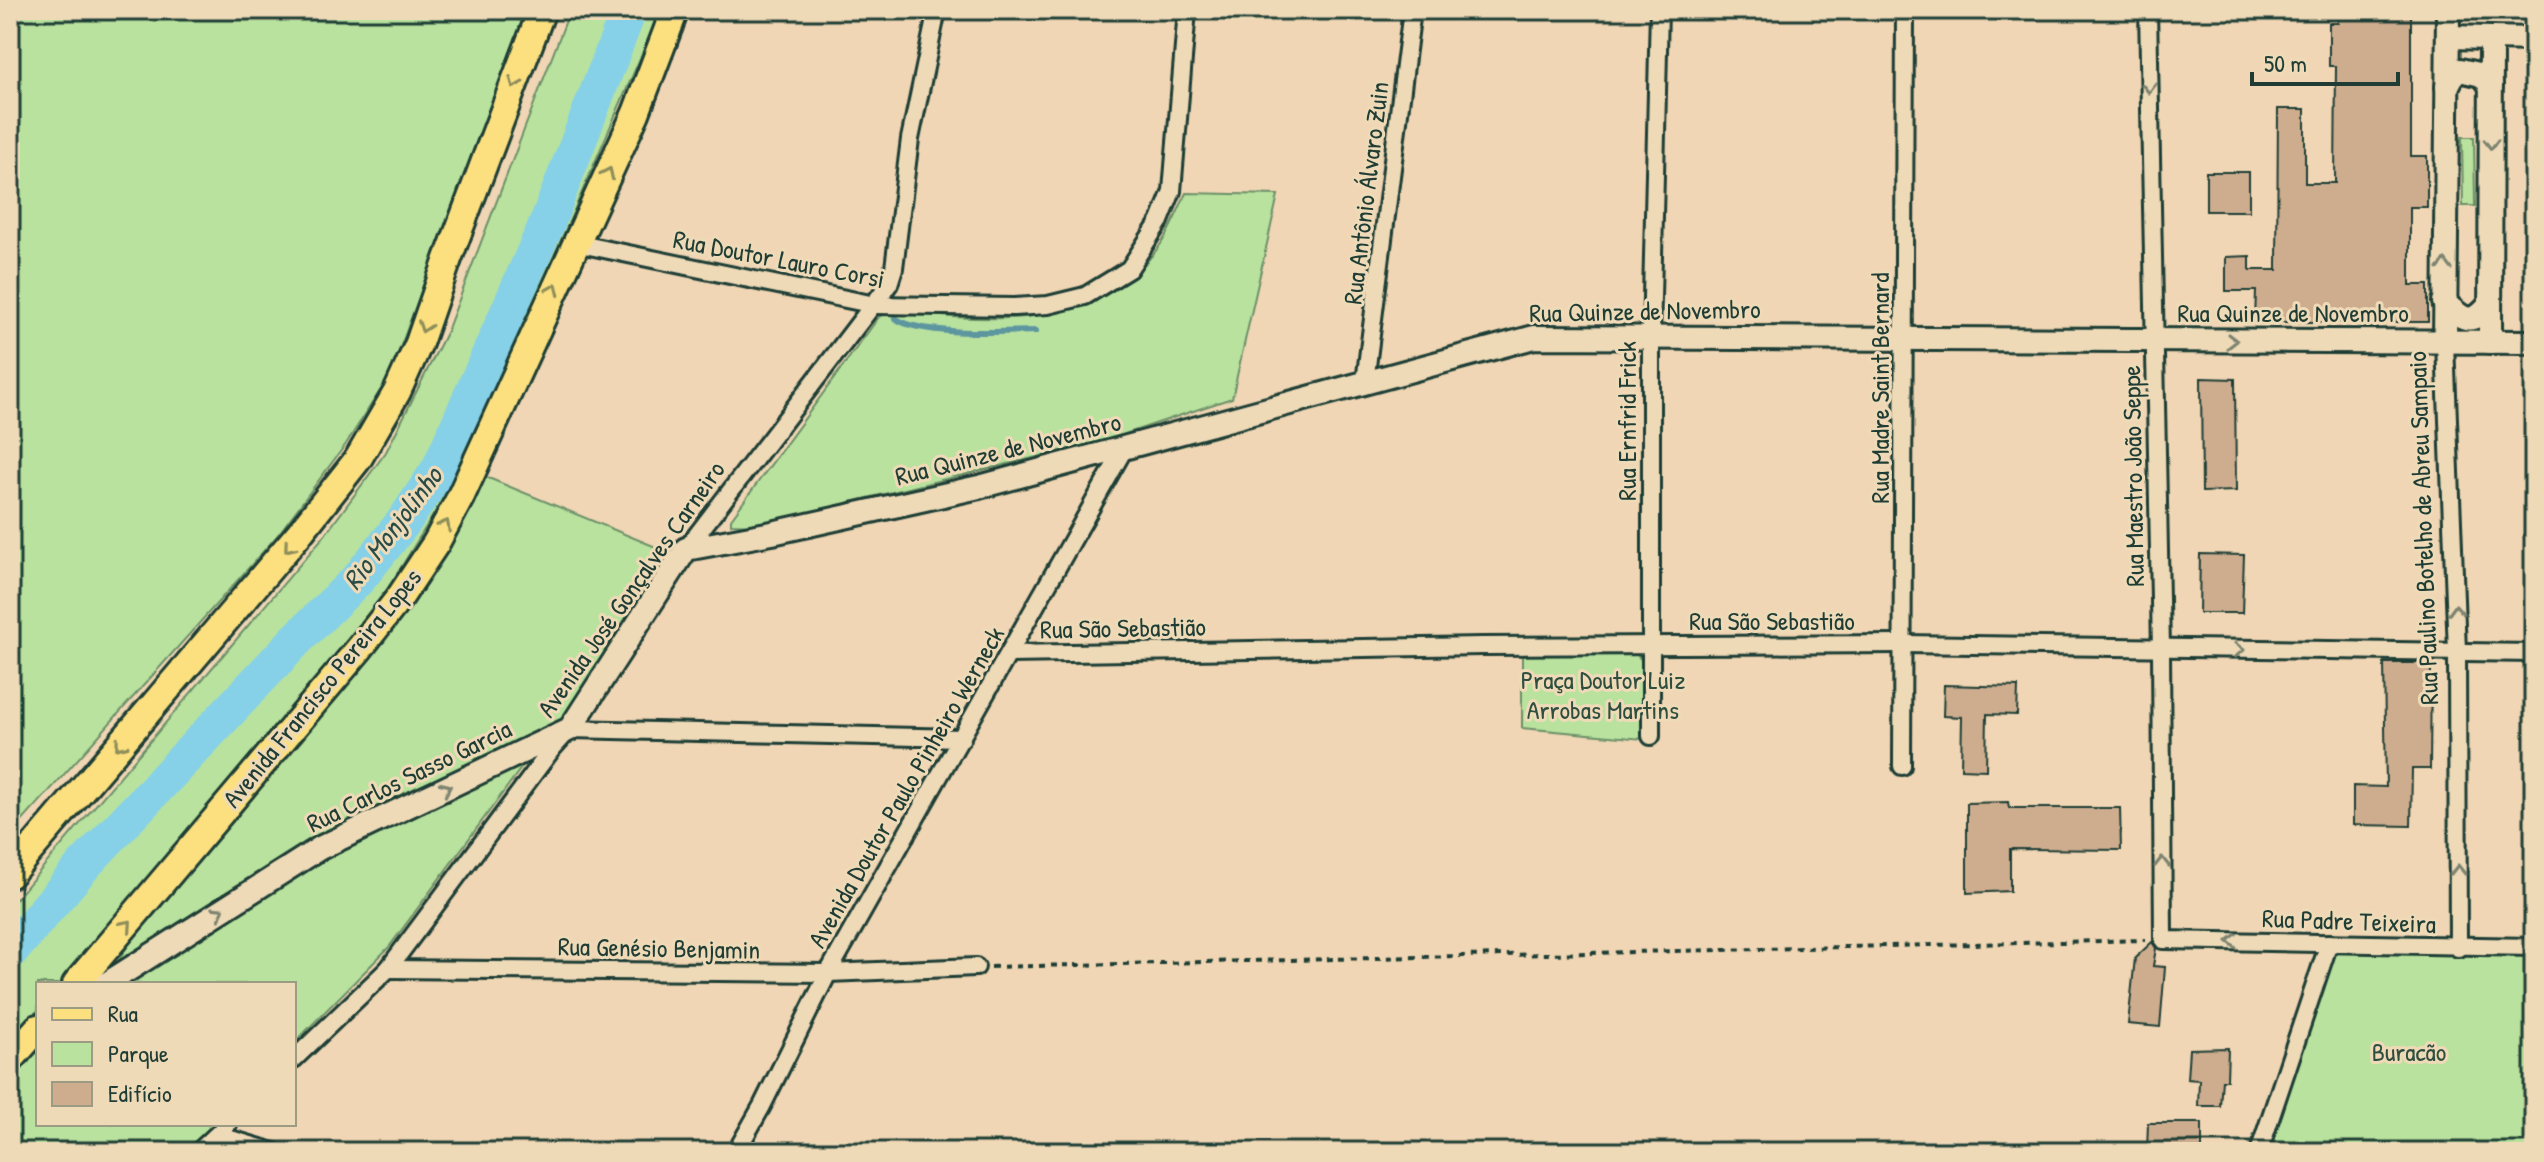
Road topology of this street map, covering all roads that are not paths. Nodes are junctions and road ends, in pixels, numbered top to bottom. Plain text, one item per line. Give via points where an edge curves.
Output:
1 (542, 10) edge
2 (675, 10) edge
3 (937, 10) edge
4 (1187, 10) edge
5 (1412, 10) edge
6 (1659, 10) edge
7 (1905, 10) edge
8 (2148, 10) edge
9 (2448, 10) edge
10 (2448, 37) junction
11 (2491, 38) junction
12 (2534, 39) edge
13 (2491, 86) junction
14 (2447, 87) junction
15 (575, 243) junction
16 (2444, 302) junction
17 (2490, 304) junction
18 (875, 305) junction
19 (1651, 338) junction
20 (1905, 338) junction
21 (2154, 341) junction
22 (2490, 342) junction
23 (2534, 342) edge
24 (2445, 343) junction
25 (1365, 382) junction
26 (1124, 449) junction
27 (686, 549) junction
28 (1903, 644) junction
29 (1649, 645) junction
30 (2161, 649) junction
31 (2457, 651) junction
32 (2534, 653) edge
33 (1009, 654) junction
34 (570, 729) junction
35 (1651, 736) dead end
36 (962, 738) junction
37 (1902, 766) dead end
38 (10, 874) edge
39 (2163, 940) joint
40 (2329, 943) junction
41 (2534, 947) edge
42 (2458, 948) junction
43 (976, 967) road end
44 (388, 969) junction
45 (828, 973) junction
46 (78, 982) edge
47 (109, 982) edge
48 (36, 1030) edge
49 (296, 1057) edge
50 (10, 1060) edge
51 (223, 1129) edge
52 (198, 1152) edge
53 (274, 1152) edge
54 (736, 1152) edge
55 (2259, 1152) edge

1 -> 38 main road via 419,343 358,459
15 -> 2 main road, Avenida Francisco Pereira Lopes via 636,113
3 - 18 street, Avenida José Gonçalves Carneiro via 910,139 894,268
4 - 18 street, Rua Doutor Lauro Corsi via 1172,191 1129,269 1085,296 1048,305
5 - 25 street, Rua Antônio Álvaro Zuin
6 - 19 street, Rua Ernfrid Frick
7 - 20 street, Rua Madre Saint Bernard
8 -> 21 street, Rua Maestro João Seppe
9 - 10 main road, Rua Paulino Botelho de Abreu Sampaio
10 - 11 main road
10 - 14 main road, Rua Paulino Botelho de Abreu Sampaio
11 - 12 main road
11 - 13 main road
13 - 14 main road via 2482,75 2460,70
13 -> 17 main road
16 -> 14 main road, Rua Paulino Botelho de Abreu Sampaio
15 - 18 street, Rua Doutor Lauro Corsi
46 -> 15 main road, Avenida Francisco Pereira Lopes via 400,597 460,498
16 - 17 main road via 2458,315 2473,319
16 - 24 main road, Rua Paulino Botelho de Abreu Sampaio
17 - 22 main road
18 - 27 street, Avenida José Gonçalves Carneiro
19 - 20 main road, Rua Quinze de Novembro
19 - 25 main road, Rua Quinze de Novembro via 1534,337
19 - 29 street, Rua Ernfrid Frick
20 - 21 main road, Rua Quinze de Novembro
20 - 28 street, Rua Madre Saint Bernard
21 -> 24 main road, Rua Quinze de Novembro
21 - 30 street, Rua Maestro João Seppe
22 - 23 main road, Rua Quinze de Novembro
22 - 24 main road, Rua Quinze de Novembro
31 -> 24 street, Rua Paulino Botelho de Abreu Sampaio
25 - 26 main road, Rua Quinze de Novembro
26 - 27 main road, Rua Quinze de Novembro via 964,491
26 - 33 street, Avenida Doutor Paulo Pinheiro Werneck
27 - 34 main road, Avenida José Gonçalves Carneiro
28 - 29 street, Rua São Sebastião
28 - 30 street, Rua São Sebastião
28 - 37 street, Rua Madre Saint Bernard
29 - 33 street, Rua São Sebastião
29 - 35 street, Rua Ernfrid Frick
30 -> 31 street, Rua São Sebastião
39 -> 30 street, Rua Maestro João Seppe
31 - 32 street, Rua São Sebastião
42 -> 31 street, Rua Paulino Botelho de Abreu Sampaio
33 - 36 street, Avenida Doutor Paulo Pinheiro Werneck
34 - 36 street, Rua Carlos Sasso Garcia
34 - 44 street, Avenida José Gonçalves Carneiro
47 -> 34 main road, Rua Carlos Sasso Garcia via 320,848
36 - 45 street, Avenida Doutor Paulo Pinheiro Werneck
40 -> 39 street, Rua Padre Teixeira
40 - 42 street, Rua Padre Teixeira
40 - 55 street
41 - 42 street, Rua Padre Teixeira
43 - 45 street, Rua Genésio Benjamin
44 - 45 street, Rua Genésio Benjamin
44 - 49 street, Avenida José Gonçalves Carneiro
45 - 54 street, Avenida Doutor Paulo Pinheiro Werneck
48 - 50 main road
51 - 52 street
51 - 53 street

